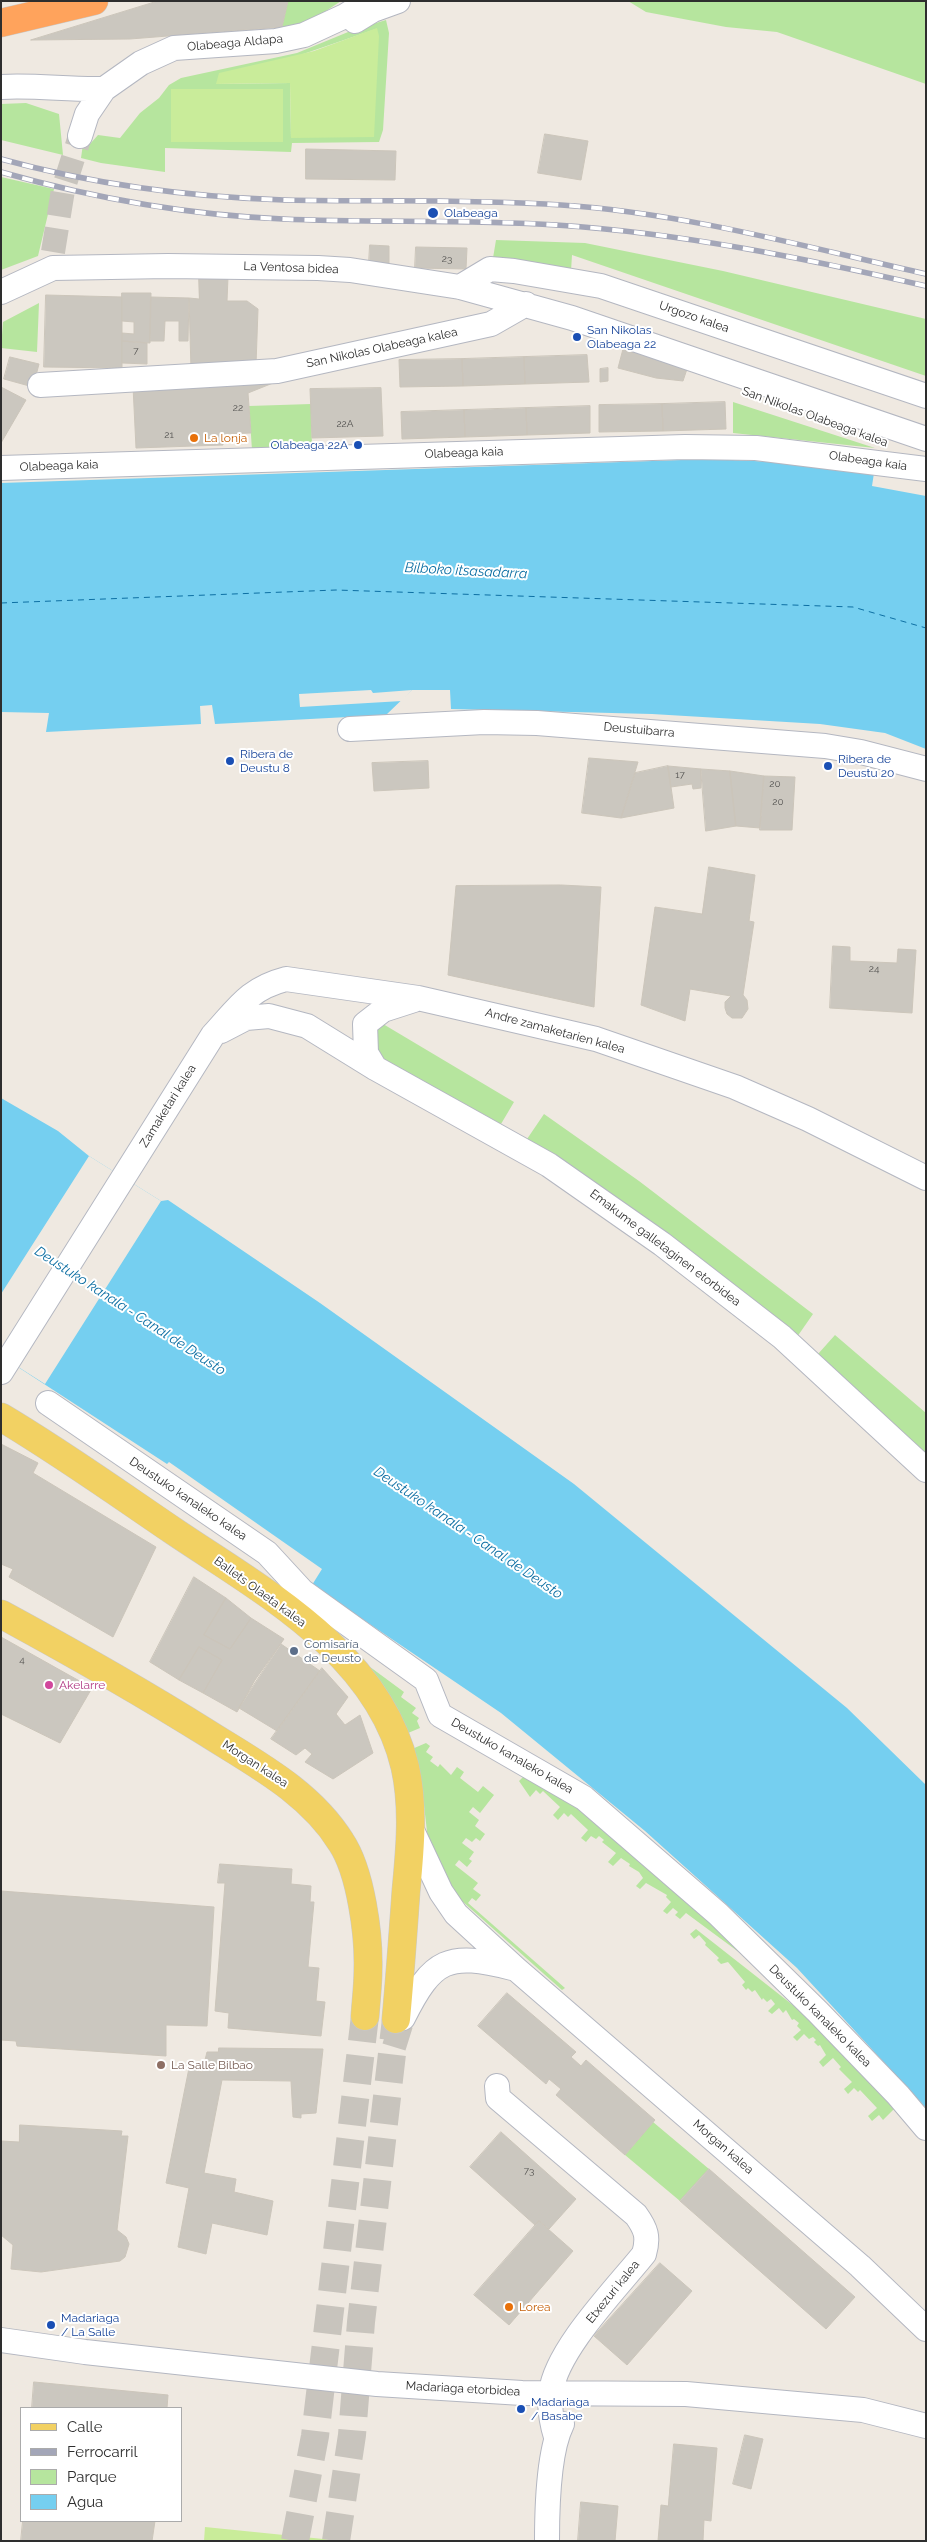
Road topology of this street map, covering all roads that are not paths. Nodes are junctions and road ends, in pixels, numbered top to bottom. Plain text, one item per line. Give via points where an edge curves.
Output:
1 (94, 1) edge
2 (369, 1) edge
3 (398, 1) edge
4 (1, 23) edge
5 (127, 72) junction
6 (36, 86) junction
7 (1, 87) edge
8 (104, 89) junction
9 (460, 288) junction
10 (1, 292) edge
11 (526, 304) junction
12 (709, 364) junction
13 (40, 384) dead end
14 (926, 396) edge
15 (926, 439) edge
16 (926, 462) edge
17 (1, 468) edge
18 (926, 468) edge
19 (350, 729) dead end
20 (926, 768) edge
21 (418, 998) junction
22 (213, 1035) junction
23 (375, 1068) junction
24 (926, 1178) edge
25 (5, 1366) edge
26 (48, 1403) dead end
27 (1, 1417) edge
28 (926, 1470) edge
29 (1, 1614) edge
30 (411, 1828) junction
31 (403, 1935) joint
32 (516, 1970) junction
33 (364, 2016) tunnel mouth
34 (400, 2018) joint
35 (497, 2086) dead end
36 (926, 2128) edge
37 (926, 2329) edge
38 (1, 2340) edge
39 (551, 2393) junction
40 (581, 2393) junction
41 (926, 2426) edge
42 (556, 2438) junction
43 (547, 2541) edge

1 - 4 highway
2 - 5 street, Olabeaga Aldapa via 304,35 276,41 174,48
3 - 5 street via 305,45 275,51 182,59 158,67 134,82
5 - 8 street, Olabeaga Aldapa
6 - 7 street
6 - 8 street
6 - 8 street, Olabeaga Aldapa via 59,95 76,107 82,128 92,104
9 - 10 street, La Ventosa bidea via 350,270 53,260
9 - 11 street, La Ventosa bidea
9 - 14 street, Urgozo kalea via 490,269 601,286
11 - 12 street, San Nikolas Olabeaga kalea
11 - 13 street, San Nikolas Olabeaga kalea via 491,324 277,371
12 - 15 street, San Nikolas Olabeaga kalea
12 - 16 street, San Nikolas Olabeaga kalea via 734,388 917,453
17 - 18 street, Olabeaga kaia via 685,447 756,448
19 - 20 street, Deustuibarra via 484,722 587,726 825,746
21 - 22 street, Andre zamaketarien kalea via 286,979 264,984 250,994
21 - 23 street via 383,1010 365,1024 366,1054
21 - 24 street, Andre zamaketarien kalea via 596,1039 666,1062 735,1087 808,1119
22 - 23 street, Emakume galletaginen etorbidea via 246,1018 269,1016 289,1020 307,1026
22 - 25 street, Zamaketari kalea
23 - 28 street, Emakume galletaginen etorbidea via 550,1165 662,1244 782,1337
26 - 36 street, Deustuko kanaleko kalea via 267,1553 302,1591 426,1680 440,1714 584,1798 725,1920 898,2095
27 - 30 main road, Ballets Olaeta kalea via 244,1579 302,1620 333,1648 377,1699 392,1729 405,1768
29 - 33 main road, Morgan kalea via 119,1678 241,1754 293,1789 322,1815 342,1843 354,1874 366,1938 368,1970
30 - 31 main road, Ballets Olaeta kalea
30 - 32 street, Morgan kalea via 440,1892 456,1914
31 - 34 main road, Morgan kalea
32 - 34 street, Morgan kalea via 480,1960 457,1961 437,1967
32 - 37 street, Morgan kalea via 860,2266
35 - 39 street, Etxezuri kalea via 498,2098 636,2215 646,2229 648,2242 644,2254 567,2350
38 - 39 street, Madariaga etorbidea via 377,2384
39 - 40 street, Madariaga etorbidea
39 - 42 street, Etxezuri kalea
40 - 41 street, Madariaga etorbidea via 686,2394 863,2410
40 - 42 street, Etxezuri kalea via 568,2409
42 - 43 street, Etxezuri kalea

